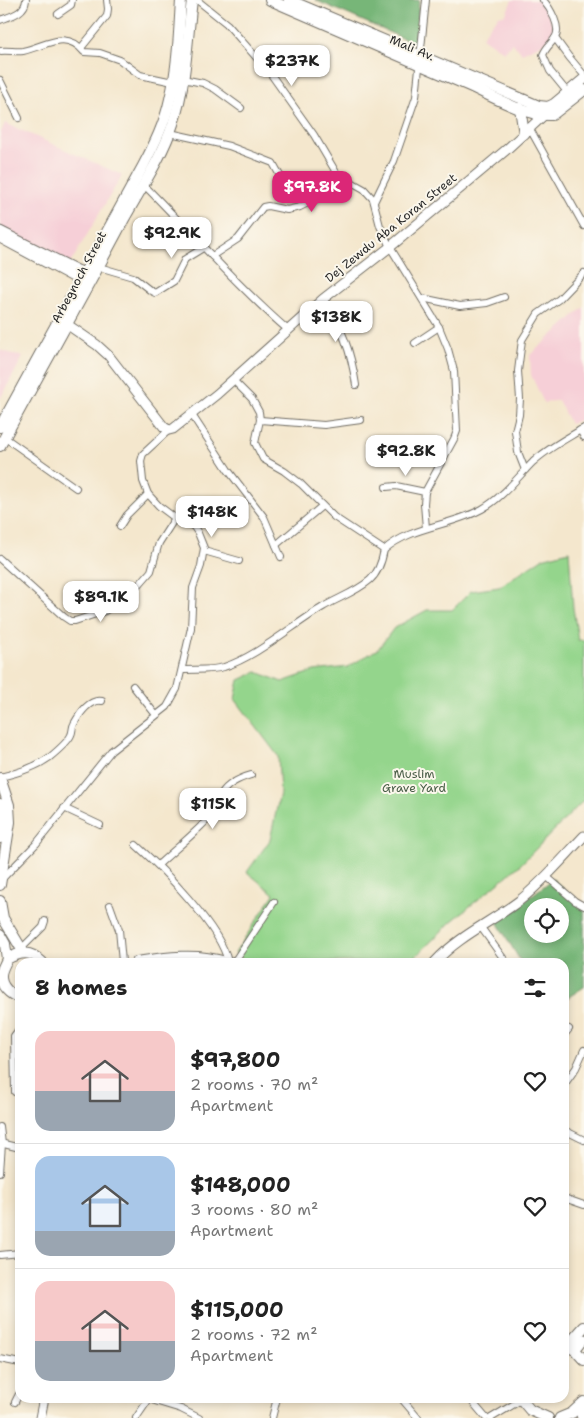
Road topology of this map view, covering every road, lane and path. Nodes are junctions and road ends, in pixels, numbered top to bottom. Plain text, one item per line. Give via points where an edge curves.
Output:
1 (26, 0) edge
2 (72, 0) edge
3 (107, 0) edge
4 (181, 0) edge
5 (192, 0) edge
6 (197, 0) edge
7 (270, 0) edge
8 (289, 0) edge
9 (426, 0) edge
10 (543, 0) edge
11 (58, 14) dead end
12 (0, 20) edge
13 (555, 38) junction
14 (81, 48) junction
15 (0, 51) edge
16 (420, 61) junction
17 (584, 74) edge
18 (584, 79) edge
19 (0, 80) edge
20 (178, 81) junction
21 (584, 90) edge
22 (568, 93) junction
23 (241, 108) dead end
24 (520, 108) junction
25 (546, 111) junction
26 (19, 118) dead end
27 (527, 131) junction
28 (170, 133) junction
29 (337, 174) junction
30 (143, 184) junction
31 (374, 201) junction
32 (310, 202) junction
33 (584, 226) edge
34 (0, 231) edge
35 (0, 238) edge
36 (390, 247) junction
37 (203, 248) junction
38 (212, 256) junction
39 (99, 267) junction
40 (584, 273) edge
41 (86, 279) junction
42 (504, 297) dead end
43 (422, 298) junction
44 (323, 299) junction
45 (68, 324) junction
46 (439, 327) junction
47 (288, 330) junction
48 (415, 343) dead end
49 (233, 380) junction
50 (356, 385) dead end
51 (192, 415) junction
52 (260, 420) junction
53 (361, 420) dead end
54 (0, 427) edge
55 (582, 429) edge
56 (169, 430) junction
57 (584, 438) edge
58 (2, 442) edge
59 (525, 470) junction
60 (386, 487) dead end
61 (76, 488) dead end
62 (426, 492) junction
63 (148, 494) junction
64 (322, 506) junction
65 (175, 518) junction
66 (120, 526) dead end
67 (426, 528) junction
68 (276, 545) junction
69 (384, 550) junction
70 (204, 551) junction
71 (281, 557) dead end
72 (0, 559) edge
73 (239, 561) dead end
74 (182, 670) junction
75 (133, 686) dead end
76 (102, 701) dead end
77 (156, 715) junction
78 (251, 774) dead end
79 (0, 777) edge
80 (0, 804) edge
81 (64, 808) junction
82 (100, 825) dead end
83 (584, 836) edge
84 (0, 838) edge
85 (136, 845) dead end
86 (158, 864) junction
87 (546, 876) junction
88 (0, 881) edge
89 (0, 886) edge
90 (0, 901) edge
91 (274, 902) dead end
92 (110, 904) dead end
93 (584, 906) edge
94 (45, 921) dead end
95 (480, 926) junction
96 (0, 935) edge
97 (23, 950) junction
98 (37, 958) edge
99 (122, 958) edge
100 (167, 958) edge
101 (208, 958) edge
102 (226, 958) edge
103 (237, 958) edge
104 (440, 958) edge
105 (503, 958) edge
106 (7, 959) junction
107 (0, 975) edge
108 (0, 994) edge
109 (15, 995) edge
110 (15, 997) edge
111 (15, 1035) edge
112 (584, 1050) edge
113 (569, 1078) edge
114 (15, 1092) dead end
115 (0, 1127) edge
116 (569, 1132) edge
117 (584, 1140) edge
118 (1, 1144) edge
119 (15, 1147) edge
120 (0, 1172) edge
121 (569, 1200) edge
122 (584, 1205) edge
123 (15, 1254) edge
124 (0, 1255) edge
125 (584, 1327) edge
126 (584, 1339) edge
127 (569, 1346) edge
128 (569, 1346) edge
129 (569, 1348) edge
130 (0, 1359) edge
131 (584, 1360) edge
132 (15, 1362) edge
133 (43, 1403) edge
134 (144, 1403) edge
135 (162, 1403) edge
136 (276, 1403) edge
137 (405, 1403) edge
138 (474, 1403) edge
139 (516, 1403) edge
140 (524, 1403) edge
141 (579, 1411) edge
142 (40, 1418) edge
143 (136, 1418) edge
144 (199, 1418) edge
145 (272, 1418) edge
146 (418, 1418) edge
147 (486, 1418) edge
148 (491, 1418) edge
149 (548, 1418) edge
150 (560, 1418) edge

1 - 12 street via 20,12
2 - 11 street via 71,5
3 - 14 street via 107,16
4 - 20 main road, Arbegnoch Street
5 - 20 main road, Arbegnoch Street
6 - 29 street via 226,24 270,73
7 - 16 main road, Mali Av.
8 - 16 main road, Mali Av.
9 - 16 street
10 - 13 street via 556,23
13 - 17 street
13 - 22 street via 543,55 550,71
14 - 15 street via 60,40 21,51
14 - 20 street via 84,52 120,60 140,75
16 - 24 main road, Mali Av.
16 - 25 main road, Mali Av.
16 - 31 street via 410,118
18 - 22 main road, Dej Zewdu Aba Koran Street
19 - 26 street
20 - 23 street via 203,83
20 - 28 main road, Arbegnoch Street via 176,114
20 - 41 main road, Arbegnoch Street via 150,153
21 - 25 main road, Dej Zewdu Aba Koran Street via 558,112 552,115
22 - 25 main road, Dej Zewdu Aba Koran Street
24 - 25 main road, Mali Av.
24 - 27 main road
25 - 27 main road, Dej Zewdu Aba Koran Street
27 - 33 street
27 - 36 main road, Dej Zewdu Aba Koran Street
28 - 30 main road, Arbegnoch Street
28 - 32 street via 218,143 273,163 284,181 303,190
29 - 31 street via 367,192
29 - 32 street via 326,192
30 - 37 street
30 - 39 main road, Arbegnoch Street
31 - 36 street via 380,226
32 - 38 street via 287,210 263,208 238,239
34 - 41 main road
35 - 41 main road
36 - 43 street
36 - 44 main road, Dej Zewdu Aba Koran Street
37 - 38 street
37 - 39 street via 185,259 174,281 155,293 133,277
38 - 47 street
39 - 41 main road, Arbegnoch Street
40 - 59 street via 538,314 522,340 516,431 518,452
41 - 45 main road, Arbegnoch Street
41 - 54 main road, Arbegnoch Street
42 - 43 street via 460,306
43 - 46 street
44 - 47 main road, Dej Zewdu Aba Koran Street
44 - 50 street via 346,341
45 - 56 main road via 109,356
45 - 58 main road, Arbegnoch Street
46 - 48 street
46 - 62 street via 454,370 457,431
47 - 49 main road, Dej Zewdu Aba Koran Street
49 - 51 main road, Dej Zewdu Aba Koran Street
49 - 52 street via 252,398
51 - 56 main road, Dej Zewdu Aba Koran Street
51 - 68 street via 264,518
52 - 53 street via 324,424
52 - 64 street via 255,443 264,459 292,477
55 - 57 street
55 - 59 street
56 - 63 street via 142,456 142,481
58 - 61 street
59 - 67 street via 482,509
60 - 62 street
62 - 67 street
63 - 65 street
63 - 66 street
64 - 68 street
64 - 69 street
65 - 70 street via 194,527
65 - 72 street via 159,543 151,571 131,594 105,611 75,622 64,618
67 - 69 street via 391,543
68 - 71 street
69 - 74 street via 379,568 370,580 263,646 222,667
70 - 73 street
70 - 74 street via 193,588 192,621
74 - 77 street via 171,701
75 - 77 street
76 - 79 street via 86,706 73,725 72,734 51,756 32,768
77 - 81 street via 111,750
78 - 86 street via 226,788 208,820
79 - 88 main road via 9,805 10,822
80 - 84 main road
81 - 82 street
81 - 88 street via 24,858
83 - 87 main road
85 - 86 street
86 - 102 street via 207,922
87 - 93 street
87 - 95 main road via 518,902
88 - 89 main road
90 - 97 main road via 3,918
91 - 103 street
92 - 99 street
94 - 97 street
95 - 104 main road
95 - 105 street
96 - 106 main road
97 - 98 main road
97 - 106 main road
100 - 101 main road
106 - 107 main road
107 - 109 main road via 4,986
108 - 110 main road
111 - 114 street
112 - 113 street
115 - 118 street
116 - 117 street
118 - 119 street
118 - 120 street
121 - 122 street
123 - 124 street
125 - 127 main road
126 - 128 main road
129 - 131 main road
130 - 132 street
133 - 142 main road
134 - 143 street
135 - 144 street
136 - 145 street
137 - 146 street
138 - 147 street
139 - 148 street
140 - 149 main road via 530,1410
141 - 150 main road

